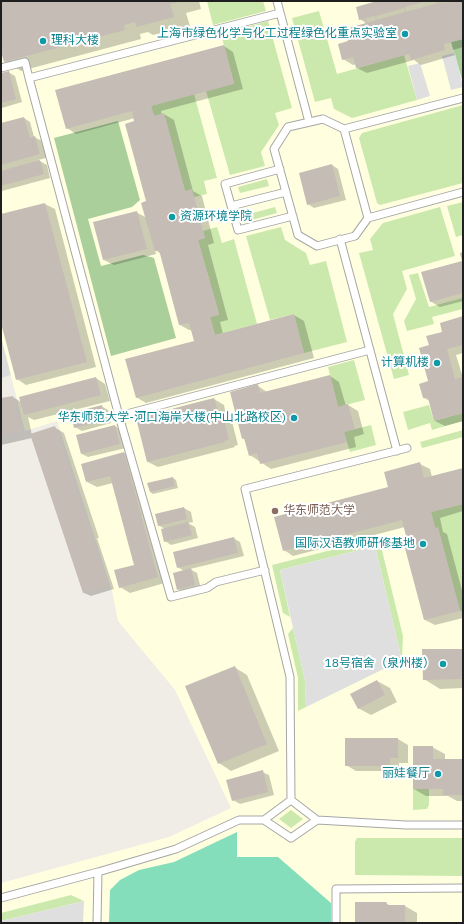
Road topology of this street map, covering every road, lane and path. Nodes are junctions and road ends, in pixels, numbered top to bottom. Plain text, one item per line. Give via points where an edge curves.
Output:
1 (277, 1) edge
2 (280, 13) junction
3 (1, 68) edge
4 (29, 78) junction
5 (463, 98) edge
6 (309, 122) junction
7 (344, 130) junction
8 (280, 169) junction
9 (286, 192) junction
10 (463, 192) edge
11 (232, 206) junction
12 (293, 216) junction
13 (368, 218) junction
14 (340, 239) junction
15 (370, 350) junction
16 (119, 416) junction
17 (407, 448) dead end
18 (396, 451) junction
19 (265, 570) junction
20 (291, 800) junction
21 (264, 820) junction
22 (317, 820) junction
23 (463, 825) edge
24 (98, 872) junction
25 (463, 888) edge
26 (1, 898) edge
27 (97, 923) edge
28 (336, 923) edge

1 - 2 lane
2 - 4 lane
2 - 6 lane
3 - 4 lane via 25,62
4 - 16 lane
5 - 7 lane
6 - 7 lane via 323,119
6 - 8 lane via 288,127 274,149
7 - 13 lane
8 - 9 lane
8 - 11 lane via 225,184
9 - 11 lane
9 - 12 lane
10 - 13 lane
11 - 12 lane via 238,230
12 - 14 lane via 298,235 317,246
13 - 14 lane via 355,236
14 - 15 lane
15 - 16 lane
15 - 18 lane
16 - 19 lane via 170,597
17 - 18 lane
18 - 19 lane via 245,489
19 - 20 lane via 290,677
20 - 21 lane
20 - 22 lane
21 - 22 lane via 291,838
21 - 24 lane via 239,820 176,849
22 - 23 lane
24 - 26 lane
24 - 27 lane
25 - 28 lane via 336,889

